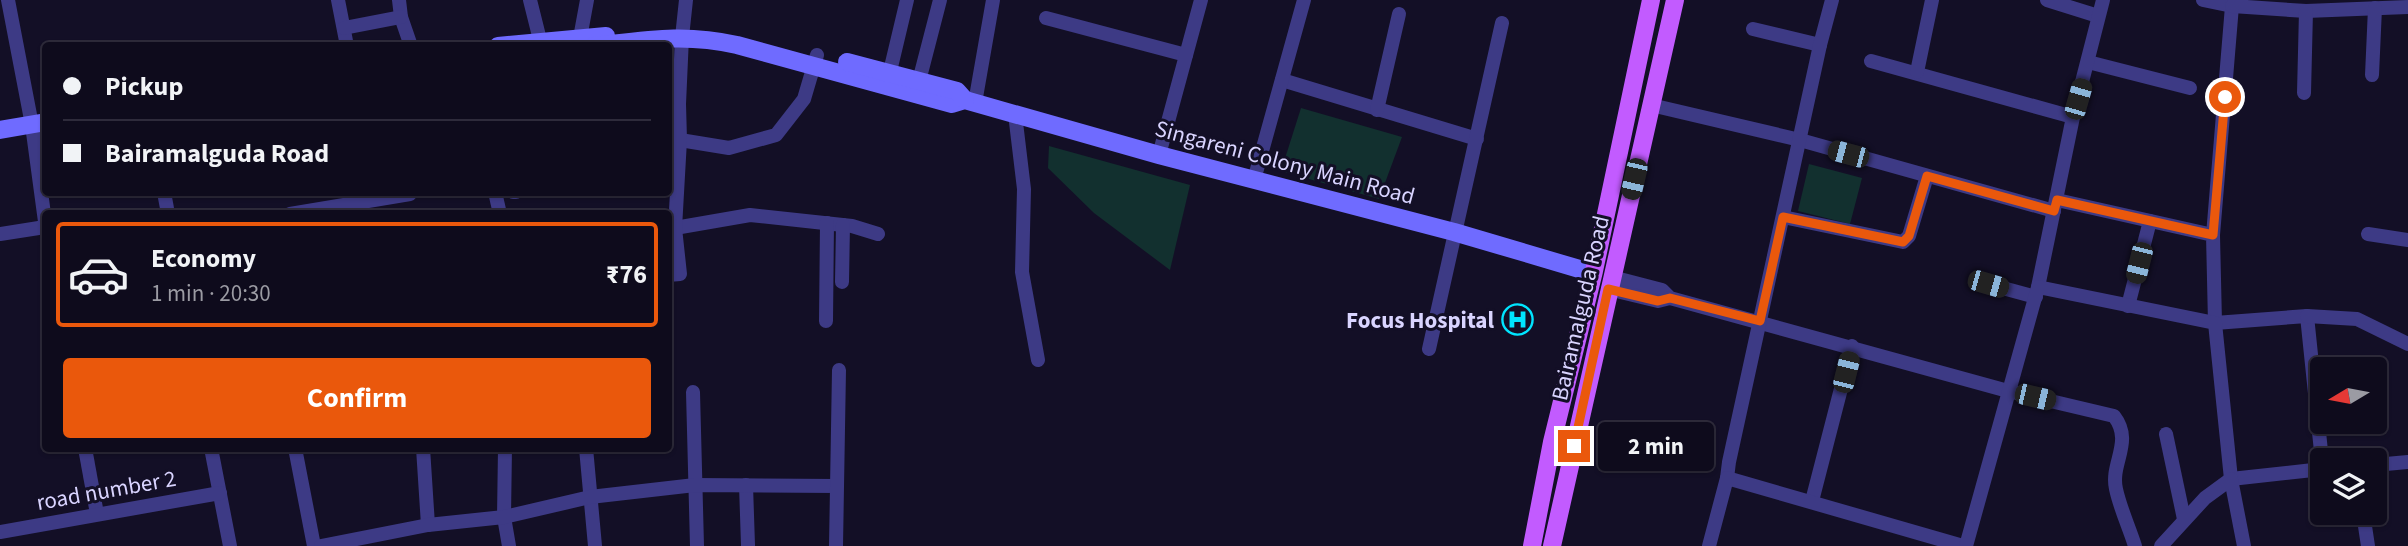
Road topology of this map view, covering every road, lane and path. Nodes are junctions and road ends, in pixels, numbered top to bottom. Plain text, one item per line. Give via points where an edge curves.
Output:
1 (8, 0) edge
2 (338, 0) edge
3 (399, 0) edge
4 (530, 0) edge
5 (587, 0) edge
6 (686, 0) edge
7 (907, 0) edge
8 (940, 0) edge
9 (993, 0) edge
10 (1201, 0) edge
11 (1304, 0) edge
12 (1651, 0) edge
13 (1675, 0) edge
14 (1832, 0) edge
15 (1932, 0) edge
16 (2047, 0) edge
17 (2103, 0) edge
18 (2203, 0) edge
19 (2232, 6) junction
20 (2408, 7) edge
21 (2375, 8) junction
22 (2306, 11) junction
23 (1399, 14) dead end
24 (2098, 16) junction
25 (401, 17) junction
26 (1046, 19) dead end
27 (1502, 23) dead end
28 (344, 29) junction
29 (1753, 29) dead end
30 (682, 32) junction
31 (540, 40) junction
32 (346, 42) edge
33 (410, 42) edge
34 (526, 42) edge
35 (587, 42) edge
36 (1820, 45) junction
37 (1186, 55) junction
38 (816, 60) junction
39 (1871, 61) dead end
40 (2088, 62) junction
41 (1917, 72) junction
42 (2372, 75) dead end
43 (888, 79) junction
44 (1282, 80) junction
45 (919, 81) junction
46 (2190, 88) dead end
47 (2304, 93) dead end
48 (970, 101) junction
49 (1651, 105) junction
50 (1377, 110) junction
51 (1015, 114) junction
52 (2073, 117) junction
53 (38, 124) edge
54 (0, 130) edge
55 (1477, 139) junction
56 (680, 140) junction
57 (1800, 140) junction
58 (1159, 155) junction
59 (1927, 176) junction
60 (1254, 180) junction
61 (42, 183) edge
62 (673, 185) edge
63 (398, 196) edge
64 (2055, 205) junction
65 (314, 210) edge
66 (1783, 217) junction
67 (2150, 221) junction
68 (827, 223) junction
69 (843, 225) junction
70 (42, 228) edge
71 (675, 228) junction
72 (1454, 232) junction
73 (0, 234) edge
74 (878, 234) dead end
75 (2368, 234) dead end
76 (2213, 235) junction
77 (2408, 240) edge
78 (1593, 273) junction
79 (672, 275) edge
80 (842, 282) dead end
81 (1610, 283) junction
82 (1988, 284) dead end
83 (2037, 292) junction
84 (2129, 306) junction
85 (2307, 316) junction
86 (826, 321) dead end
87 (1760, 321) junction
88 (2215, 323) junction
89 (2408, 344) edge
90 (1852, 346) junction
91 (1429, 349) dead end
92 (1038, 360) dead end
93 (839, 370) dead end
94 (2008, 391) junction
95 (693, 392) dead end
96 (2166, 435) dead end
97 (2321, 448) edge
98 (86, 452) edge
99 (212, 452) edge
100 (297, 452) edge
101 (423, 452) edge
102 (505, 452) edge
103 (586, 452) edge
104 (2408, 462) edge
105 (2387, 463) edge
106 (2310, 470) edge
107 (1727, 478) junction
108 (2231, 479) junction
109 (695, 485) junction
110 (746, 485) junction
111 (836, 486) junction
112 (220, 493) junction
113 (590, 497) junction
114 (1812, 501) junction
115 (97, 514) junction
116 (504, 517) junction
117 (2184, 519) junction
118 (428, 525) junction
119 (2365, 525) edge
120 (0, 532) edge
121 (2165, 544) edge
122 (748, 545) edge
123 (230, 546) edge
124 (314, 546) edge
125 (321, 546) edge
126 (509, 546) edge
127 (595, 546) edge
128 (698, 546) edge
129 (836, 546) edge
130 (1532, 546) edge
131 (1552, 546) edge
132 (1709, 546) edge
133 (1964, 546) edge
134 (2135, 546) edge
135 (2244, 546) edge
136 (2368, 546) edge

1 - 53 street
2 - 28 street
3 - 25 street
4 - 31 street
5 - 35 street
6 - 30 street
7 - 43 street
8 - 45 street
9 - 48 street
10 - 37 street
11 - 44 street
12 - 78 main road, Bairamalguda Road
13 - 49 main road, Bairamalguda Road
14 - 36 street
15 - 41 street
16 - 24 street
17 - 24 street
18 - 19 street
19 - 22 street
19 - 76 street
20 - 21 street
21 - 22 street
21 - 42 street
22 - 47 street
23 - 50 street
24 - 40 street
25 - 28 street
25 - 33 street
26 - 37 street
27 - 55 street
28 - 32 street
29 - 36 street
30 - 35 street, Singareni Colony Main Road
30 - 38 street, Singareni Colony Main Road via 706,29
30 - 56 street
31 - 34 street, Singareni Colony Main Road
31 - 35 street, Singareni Colony Main Road
36 - 57 street
37 - 58 street
38 - 43 street, Singareni Colony Main Road
38 - 56 street via 804,99 776,135 729,148
39 - 41 street
40 - 46 street
40 - 52 street
41 - 52 street
43 - 45 street, Singareni Colony Main Road
43 - 48 street, Singareni Colony Main Road via 952,104
44 - 50 street
44 - 60 street
45 - 48 street, Singareni Colony Main Road via 957,92
48 - 51 street, Singareni Colony Main Road
49 - 57 street
49 - 81 main road, Bairamalguda Road
50 - 55 street
51 - 58 street, Singareni Colony Main Road
51 - 92 street via 1024,189 1022,272
52 - 64 street
53 - 54 street
53 - 61 street
55 - 72 street
56 - 62 street
57 - 59 street
57 - 66 street
58 - 60 street, Singareni Colony Main Road
59 - 64 street
59 - 66 street via 1909,236 1903,242
60 - 72 street, Singareni Colony Main Road
62 - 71 street
63 - 65 street
64 - 67 street
64 - 83 street
66 - 87 street
67 - 76 street
67 - 84 street
68 - 69 street
68 - 71 street via 750,215
68 - 86 street
69 - 74 street
69 - 80 street
70 - 73 street
71 - 79 street via 680,274
72 - 78 street, Singareni Colony Main Road
72 - 91 street
75 - 77 street
76 - 88 street
78 - 130 main road, Bairamalguda Road
81 - 87 street via 1662,290 1670,298
81 - 131 main road, Bairamalguda Road
82 - 83 street
83 - 84 street
83 - 94 street
84 - 88 street
85 - 88 street
85 - 89 street via 2357,319
85 - 97 street
87 - 90 street
87 - 107 street
88 - 108 street
90 - 94 street
90 - 114 street
93 - 111 street
94 - 133 street
94 - 134 street via 2114,416 2122,429 2116,488
95 - 109 street
96 - 117 street
98 - 115 street
99 - 112 street
100 - 124 street
101 - 118 street
102 - 116 street
103 - 113 street
104 - 105 street
106 - 108 street
107 - 114 street
107 - 132 street
108 - 117 street
108 - 135 street
109 - 110 street
109 - 113 street
109 - 128 street
110 - 111 street
110 - 122 street
111 - 129 street
112 - 115 street, road number 2
112 - 123 street
113 - 116 street
113 - 127 street
114 - 133 street
115 - 120 street, road number 2
116 - 118 street
116 - 126 street
117 - 121 street
118 - 125 street
119 - 136 street

